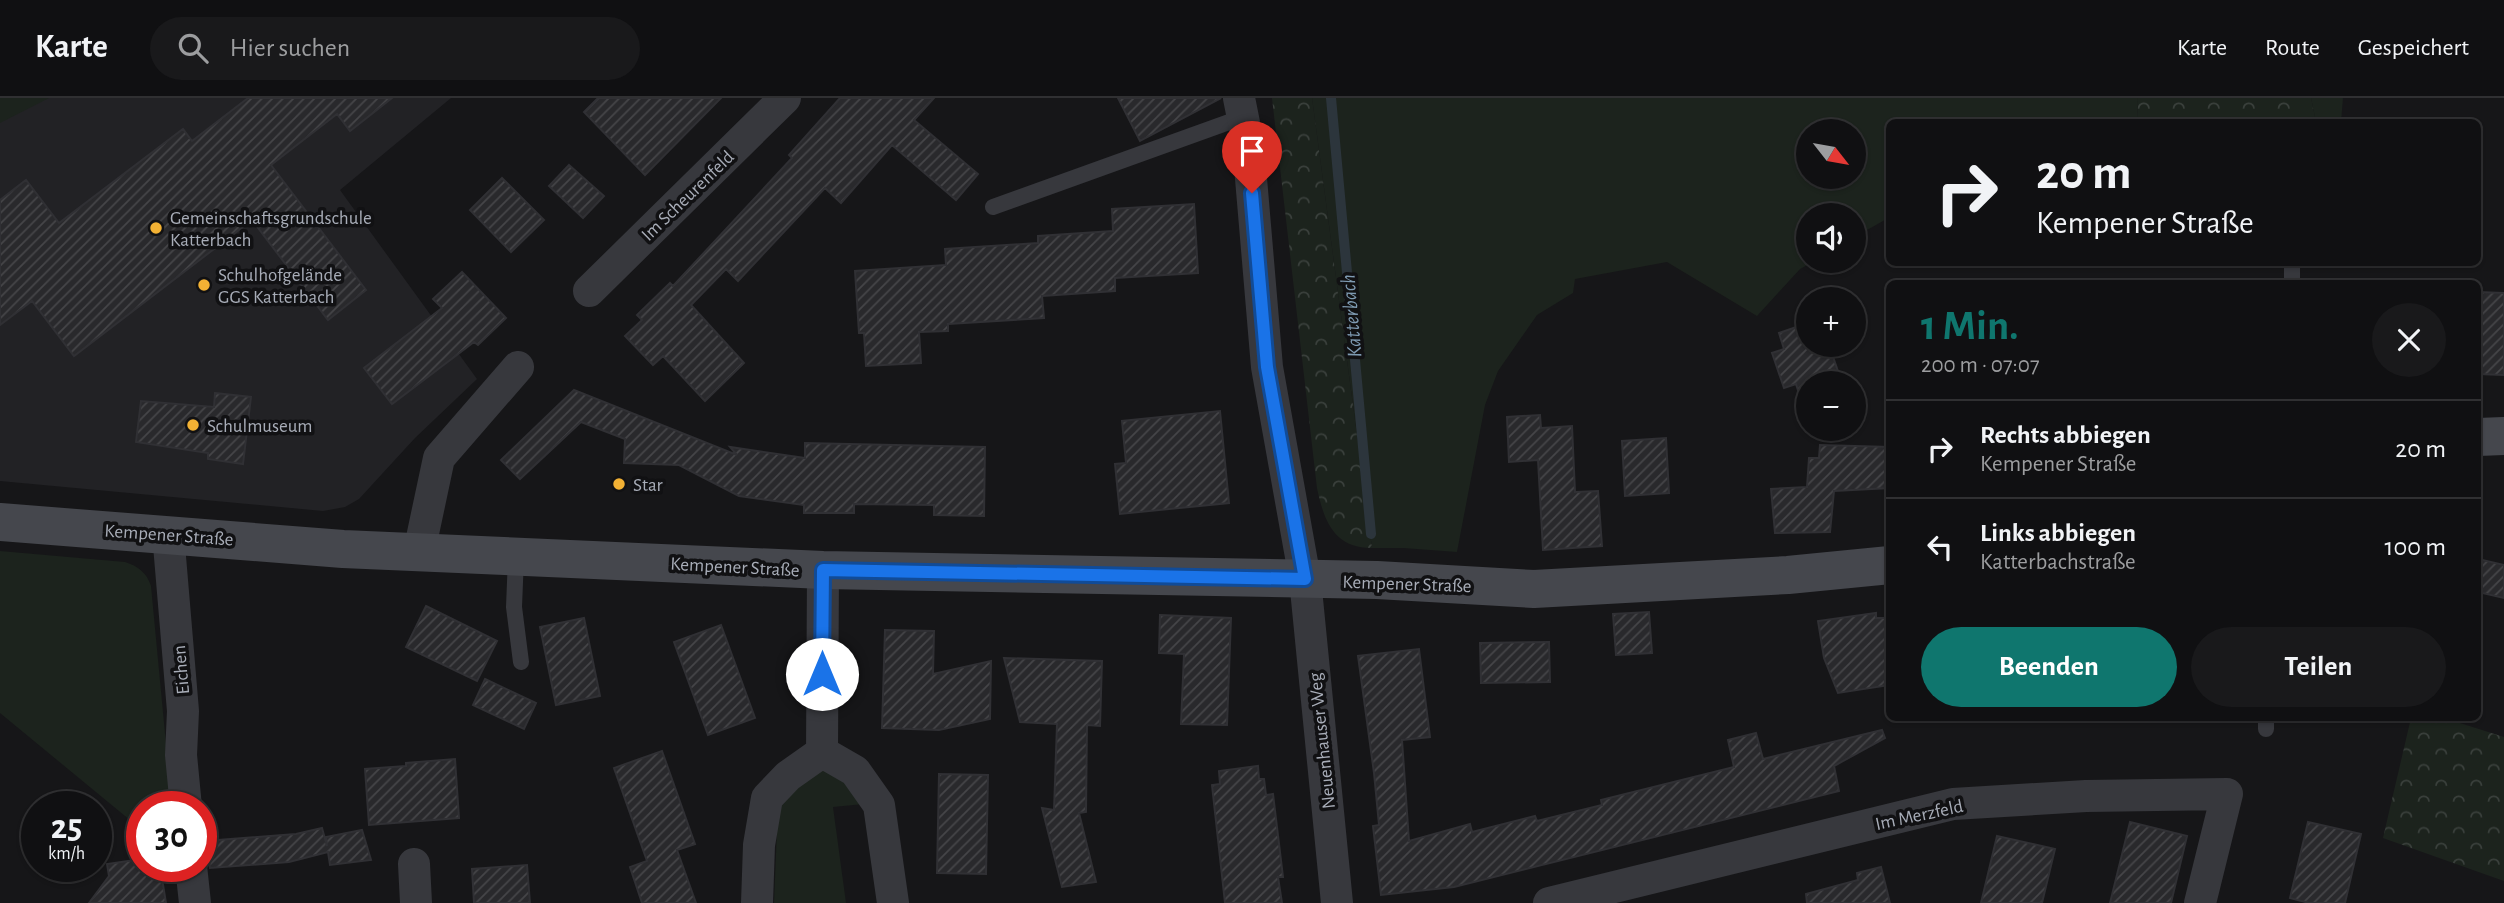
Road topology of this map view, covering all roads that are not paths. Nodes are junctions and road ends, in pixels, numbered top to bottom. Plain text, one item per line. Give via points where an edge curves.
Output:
1 (779, 100) edge
2 (1241, 107) edge
3 (993, 207) dead end
4 (589, 291) dead end
5 (518, 367) dead end
6 (2504, 436) edge
7 (2481, 437) edge
8 (0, 522) edge
9 (168, 533) junction
10 (419, 552) junction
11 (516, 556) junction
12 (1886, 565) edge
13 (823, 570) junction
14 (1305, 579) junction
15 (520, 662) dead end
16 (821, 752) junction
17 (184, 791) edge
18 (414, 864) dead end
19 (193, 882) edge
20 (195, 903) edge
21 (416, 903) edge
22 (757, 903) edge
23 (892, 903) edge
24 (1337, 903) edge
25 (1549, 903) edge
26 (2200, 903) edge

1 - 4 street, Im Scheurenfeld
2 - 3 lane
2 - 14 street, Neuenhauser Weg via 1267,367
5 - 10 street via 439,458
6 - 7 main road
8 - 9 main road, Kempener Straße
9 - 10 main road, Kempener Straße
9 - 17 street, Eichen via 183,711
10 - 11 main road, Kempener Straße
11 - 13 main road, Kempener Straße
11 - 15 lane via 514,607
12 - 14 main road, Kempener Straße via 1534,589
13 - 14 main road, Kempener Straße
13 - 16 street
14 - 24 street, Neuenhauser Weg
16 - 22 street via 767,798 759,845
16 - 23 street via 855,771 879,805
18 - 21 street
19 - 20 street
25 - 26 street, Im Merzfeld via 1953,804 2227,794

